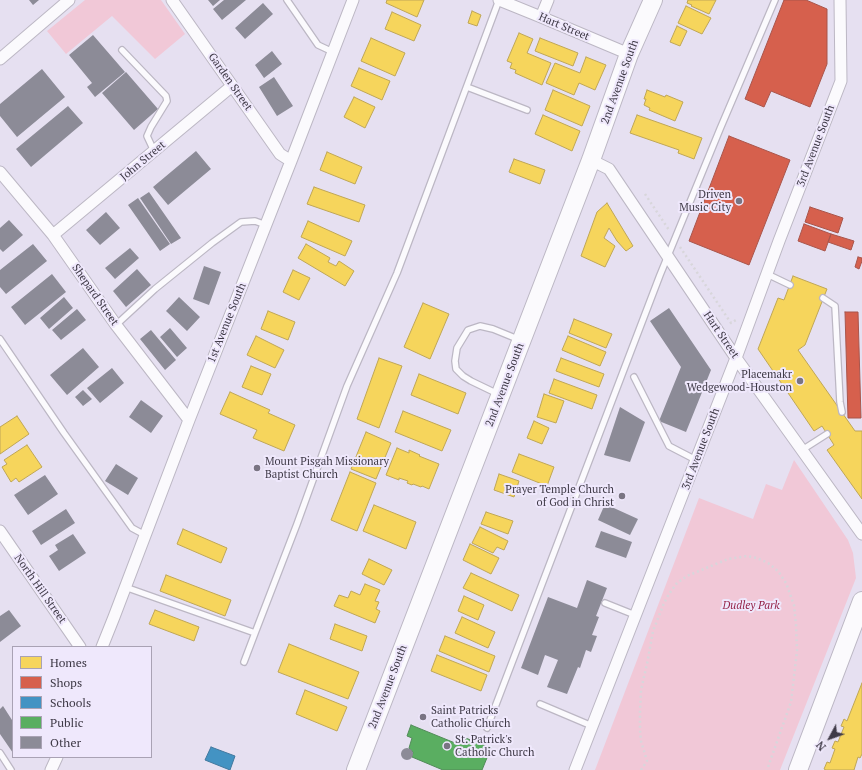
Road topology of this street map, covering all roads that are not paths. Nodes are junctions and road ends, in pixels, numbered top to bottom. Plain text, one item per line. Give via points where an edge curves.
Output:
1 (68, 0) edge
2 (172, 0) edge
3 (287, 0) edge
4 (353, 0) edge
5 (499, 0) edge
6 (548, 0) edge
7 (653, 0) edge
8 (775, 0) edge
9 (840, 0) edge
10 (514, 3) edge
11 (541, 17) junction
12 (122, 50) dead end
13 (333, 52) junction
14 (629, 54) junction
15 (0, 59) edge
16 (232, 86) junction
17 (467, 87) junction
18 (527, 110) dead end
19 (154, 151) junction
20 (591, 160) junction
21 (292, 161) junction
22 (0, 172) edge
23 (266, 225) junction
24 (53, 235) junction
25 (668, 257) junction
26 (767, 274) junction
27 (790, 284) dead end
28 (823, 298) dead end
29 (116, 325) junction
30 (0, 339) edge
31 (522, 341) junction
32 (736, 358) junction
33 (634, 377) dead end
34 (501, 395) junction
35 (842, 412) dead end
36 (189, 420) junction
37 (827, 434) dead end
38 (802, 450) junction
39 (696, 460) junction
40 (0, 531) edge
41 (862, 534) edge
42 (145, 535) junction
43 (125, 586) junction
44 (862, 601) edge
45 (605, 603) dead end
46 (635, 615) junction
47 (255, 633) junction
48 (79, 646) edge
49 (102, 646) edge
50 (244, 662) dead end
51 (540, 704) dead end
52 (592, 726) junction
53 (487, 728) dead end
54 (0, 753) edge
55 (57, 758) edge
56 (11, 770) edge
57 (52, 770) edge
58 (356, 770) edge
59 (575, 770) edge
60 (798, 770) edge

1 - 15 street
2 - 16 street, Garden Street
3 - 13 lane via 318,46
4 - 13 street, 1st Avenue South
5 - 10 street, Hart Street
5 - 17 lane
6 - 11 street
7 - 14 main road, 2nd Avenue South
8 - 25 lane
9 - 26 street, 3rd Avenue South via 841,81
10 - 11 street, Hart Street
11 - 14 street, Hart Street
12 - 19 lane via 166,96 167,101 148,136
13 - 21 street, 1st Avenue South
14 - 20 main road, 2nd Avenue South
16 - 19 street, John Street
16 - 21 street, Garden Street via 280,154
17 - 18 lane
17 - 47 lane via 397,272 347,386
19 - 24 street, John Street
20 - 25 street, Hart Street via 609,169
20 - 31 main road, 2nd Avenue South
21 - 23 street, 1st Avenue South
22 - 24 street, Shepard Street
23 - 29 lane via 255,221 241,222 155,289
23 - 36 street, 1st Avenue South
24 - 29 street, Shepard Street
25 - 32 street, Hart Street
25 - 53 lane
26 - 27 lane
26 - 32 street, 3rd Avenue South
28 - 35 lane via 835,306
29 - 36 street, Shepard Street
30 - 42 lane via 132,528
31 - 34 main road, 2nd Avenue South
31 - 34 lane via 480,326 468,330 457,348 456,369 470,381
32 - 38 street, Hart Street
32 - 39 street, 3rd Avenue South
33 - 39 lane via 668,446
34 - 58 main road, 2nd Avenue South
36 - 42 street, 1st Avenue South
37 - 38 lane
38 - 41 street, Hart Street
39 - 46 street, 3rd Avenue South
40 - 48 street, North Hill Street
42 - 43 street, 1st Avenue South
43 - 47 lane
43 - 49 street, 1st Avenue South
44 - 60 main road
45 - 46 lane
46 - 52 street, 3rd Avenue South
47 - 50 lane
51 - 52 lane
52 - 59 street, 3rd Avenue South
54 - 56 lane
55 - 57 street

